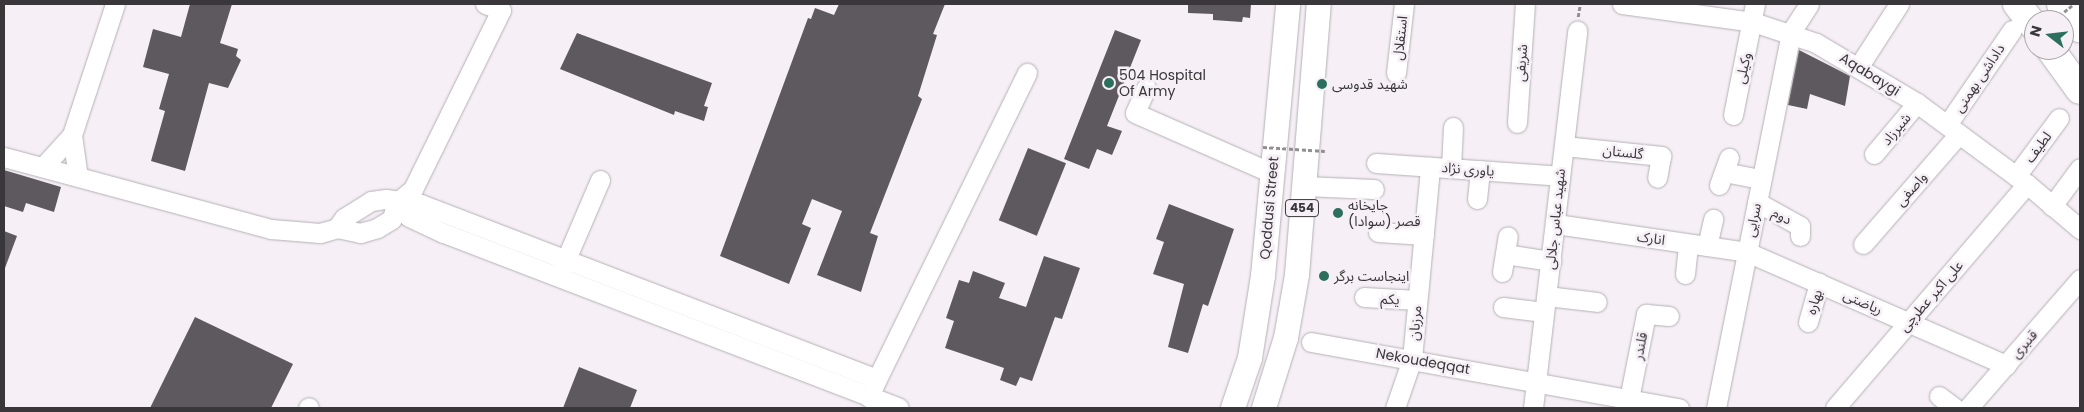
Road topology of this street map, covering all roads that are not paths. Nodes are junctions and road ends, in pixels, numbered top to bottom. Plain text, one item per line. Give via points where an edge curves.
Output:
1 (115, 4) edge
2 (485, 4) edge
3 (1288, 4) edge
4 (1319, 4) edge
5 (1404, 4) edge
6 (1525, 4) edge
7 (1622, 4) edge
8 (1809, 4) edge
9 (1899, 4) edge
10 (2017, 4) edge
11 (2061, 4) edge
12 (1754, 13) edge
13 (2023, 28) edge
14 (2080, 28) edge
15 (1577, 31) dead end
16 (1791, 32) junction
17 (2058, 60) edge
18 (1859, 66) junction
19 (1027, 73) dead end
20 (1396, 73) dead end
21 (1146, 88) dead end
22 (2080, 90) edge
23 (1917, 103) junction
24 (1733, 115) dead end
25 (2059, 118) dead end
26 (1517, 123) dead end
27 (1453, 127) dead end
28 (1953, 129) junction
29 (72, 135) junction
30 (1564, 146) junction
31 (1874, 154) dead end
32 (4, 157) edge
33 (1376, 163) dead end
34 (43, 167) junction
35 (1430, 167) junction
36 (1451, 168) junction
37 (2080, 168) edge
38 (1480, 170) junction
39 (1724, 172) dead end
40 (1272, 173) junction
41 (1560, 176) junction
42 (78, 177) junction
43 (1657, 178) dead end
44 (1761, 179) junction
45 (600, 180) dead end
46 (2021, 180) junction
47 (1304, 186) junction
48 (1374, 189) dead end
49 (1477, 199) dead end
50 (1757, 202) junction
51 (396, 203) junction
52 (2052, 206) junction
53 (1713, 220) dead end
54 (1556, 224) junction
55 (337, 228) junction
56 (2080, 229) edge
57 (1378, 232) dead end
58 (1424, 235) junction
59 (1800, 236) dead end
60 (1688, 244) junction
61 (1863, 244) dead end
62 (1707, 246) junction
63 (1747, 252) junction
64 (1505, 254) dead end
65 (1551, 261) junction
66 (562, 269) junction
67 (1685, 274) dead end
68 (2080, 279) edge
69 (1819, 283) junction
70 (1364, 297) dead end
71 (1417, 300) junction
72 (1597, 302) dead end
73 (1545, 304) junction
74 (1503, 307) dead end
75 (1669, 316) dead end
76 (1808, 322) dead end
77 (1908, 322) junction
78 (1311, 342) dead end
79 (1412, 359) junction
80 (2006, 365) junction
81 (878, 379) junction
82 (1536, 381) junction
83 (1939, 396) dead end
84 (869, 397) junction
85 (1630, 399) junction
86 (899, 408) edge
87 (1233, 408) edge
88 (1264, 408) edge
89 (1395, 408) edge
90 (1533, 408) edge
91 (1679, 408) edge
92 (1716, 408) edge
93 (1835, 408) edge
94 (1955, 408) edge
95 (1968, 408) edge

1 - 29 street
2 - 51 street via 501,10 413,189
3 - 40 main road, Qoddusi Street / 454
4 - 47 main road, 454
5 - 20 street, استقلال
6 - 26 street, شریفی
7 - 12 street, Aqabaygi
8 - 16 street
9 - 18 street
10 - 13 highway
11 - 14 highway
12 - 16 street, Aqabaygi
12 - 24 street, وکیلی
13 - 28 street, داداشی بهمنی
15 - 30 street, شهید عباس جلالی
16 - 18 street, Aqabaygi
16 - 44 street, سرایی
17 - 22 highway
18 - 23 street, Aqabaygi
19 - 81 street
21 - 40 street via 1135,113
23 - 28 street, Aqabaygi
23 - 31 street, شیرزاد
25 - 46 street, لطیف
27 - 36 street
28 - 46 street, Aqabaygi
28 - 61 street, واصفی
29 - 34 street
29 - 42 street
30 - 41 street, شهید عباس جلالی
30 - 43 street, گلستان via 1661,156
32 - 34 street
33 - 35 street, یاوری نژاد
34 - 42 street
35 - 36 street, یاوری نژاد
35 - 58 street, مرزبان
36 - 38 street, یاوری نژاد
37 - 52 street
38 - 41 street, یاوری نژاد
38 - 49 street
39 - 44 street
40 - 87 main road, Qoddusi Street / 454 via 1256,322 1250,358
41 - 54 street, شهید عباس جلالی
42 - 55 street via 271,229 320,233
44 - 50 street, سرایی
45 - 66 street
46 - 52 street, Aqabaygi
46 - 77 street, علی اکبر عطرچی
47 - 48 street
47 - 88 main road, 454 via 1297,275 1286,338
50 - 59 street, دوم via 1800,226
50 - 63 street, سرایی
51 - 55 street via 386,199 371,200 344,218
51 - 55 street via 392,219 377,228 360,233
51 - 66 street via 421,204 461,217
52 - 56 street, Aqabaygi
53 - 62 street
54 - 60 street, انارک
54 - 65 street, شهید عباس جلالی
57 - 58 street
58 - 71 street, مرزبان
60 - 62 street, انارک
60 - 67 street
62 - 63 street, انارک
63 - 69 street, ریاضتی
63 - 92 street, سرایی
64 - 65 street
65 - 73 street, شهید عباس جلالی
66 - 81 street
66 - 84 street
68 - 80 street, قنبری
69 - 76 street, بهاره
69 - 77 street, ریاضتی
70 - 71 street, یکم
71 - 79 street, مرزبان
72 - 73 street
73 - 74 street
73 - 82 street, شهید عباس جلالی
75 - 85 street, قلندر via 1646,314
77 - 80 street, ریاضتی
77 - 93 street, علی اکبر عطرچی
78 - 79 street, Nekoudeqqat
79 - 82 street, Nekoudeqqat
79 - 89 street, مرزبان
80 - 95 street, قنبری
81 - 84 street
82 - 85 street, Nekoudeqqat
82 - 90 street, شهید عباس جلالی
83 - 94 street
84 - 86 street
85 - 91 street, Nekoudeqqat

